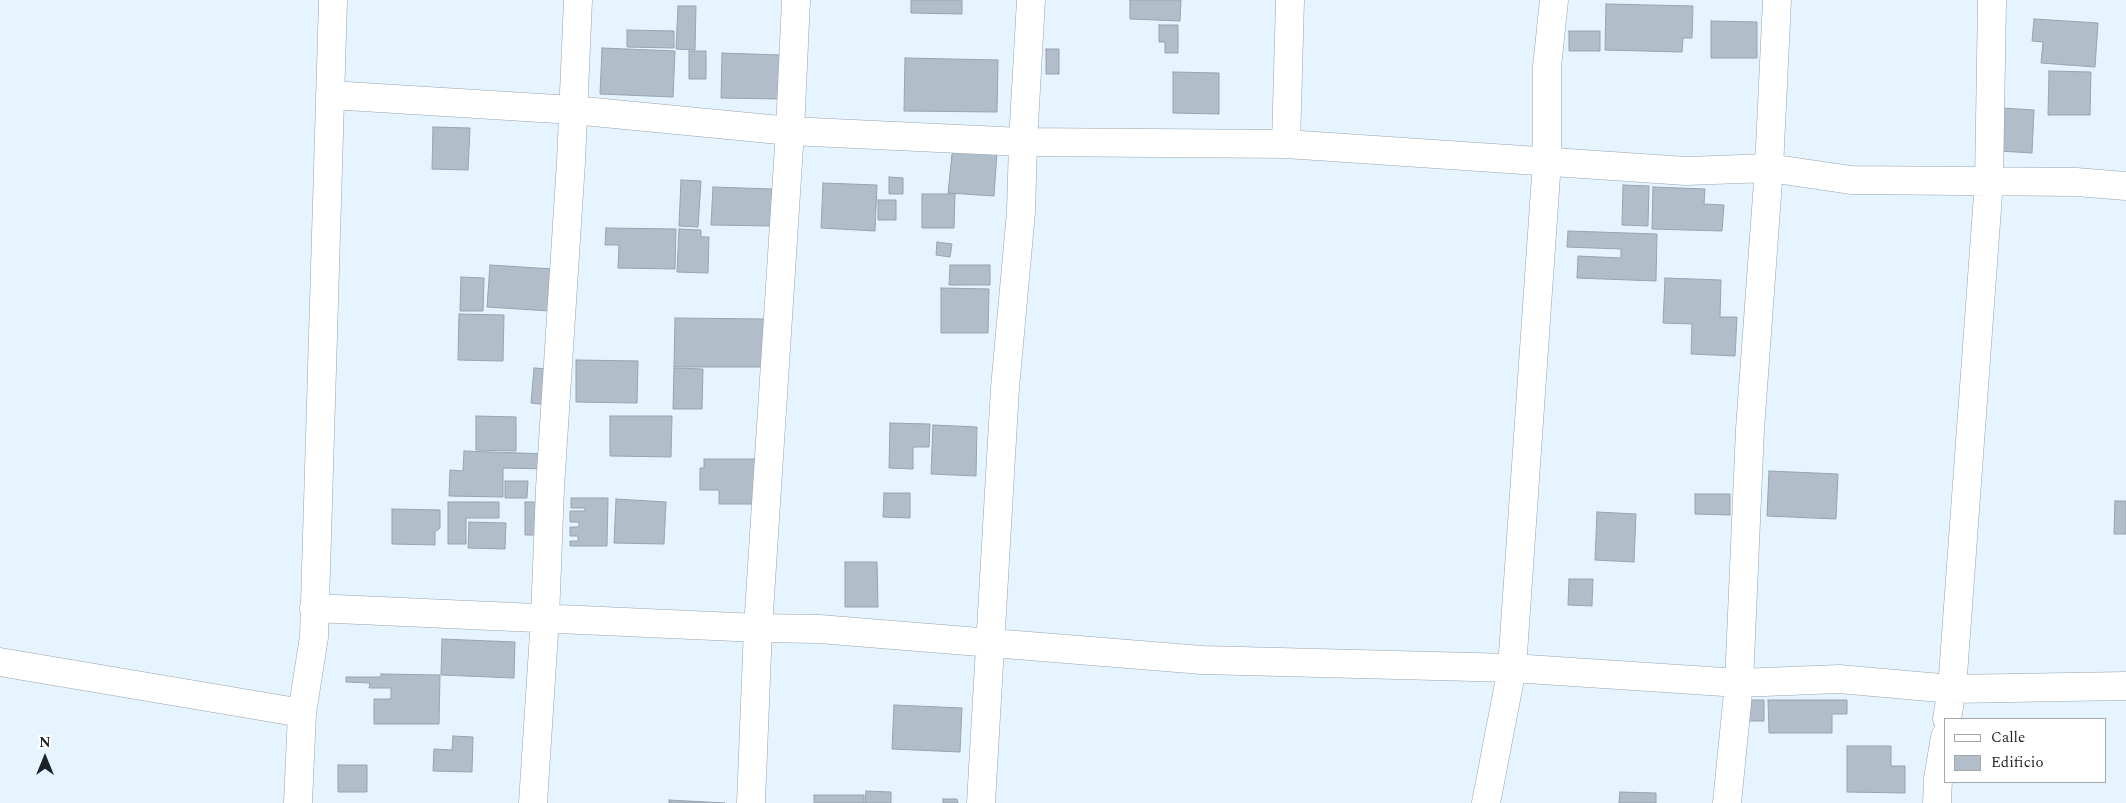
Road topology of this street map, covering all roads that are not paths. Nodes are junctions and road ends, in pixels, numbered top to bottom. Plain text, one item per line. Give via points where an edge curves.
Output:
1 (333, 0) edge
2 (578, 0) edge
3 (796, 0) edge
4 (1031, 0) edge
5 (1290, 0) edge
6 (1554, 0) edge
7 (1777, 0) edge
8 (1992, 0) edge
9 (330, 95) junction
10 (573, 110) junction
11 (790, 131) junction
12 (1022, 142) junction
13 (1286, 144) junction
14 (1547, 162) junction
15 (1769, 168) junction
16 (1989, 181) junction
17 (2126, 186) edge
18 (314, 608) junction
19 (545, 618) junction
20 (758, 628) junction
21 (990, 643) junction
22 (0, 662) edge
23 (1512, 668) junction
24 (1739, 682) junction
25 (2126, 686) edge
26 (1952, 689) junction
27 (302, 713) junction
28 (1947, 718) edge
29 (1944, 743) edge
30 (298, 803) edge
31 (533, 803) edge
32 (751, 803) edge
33 (981, 803) edge
34 (1486, 803) edge
35 (1727, 803) edge
36 (1937, 803) edge

1 - 9 street
2 - 10 street
3 - 11 street
4 - 12 street
5 - 13 street
6 - 14 street via 1547,66
7 - 15 street
8 - 16 street
9 - 10 street
9 - 18 street
10 - 11 street
10 - 19 street
11 - 12 street
11 - 20 street
12 - 13 street
12 - 21 street via 1021,212 1005,388
13 - 14 street
14 - 15 street via 1686,171
14 - 23 street
15 - 16 street via 1851,180
15 - 24 street via 1750,429
16 - 17 street
16 - 26 street
18 - 19 street
18 - 27 street via 314,637
19 - 20 street
19 - 31 street
20 - 21 street via 819,629
20 - 32 street
21 - 23 street via 1202,660
21 - 33 street
22 - 27 street
23 - 24 street
23 - 34 street
24 - 26 street via 1839,679
24 - 35 street
25 - 26 street
26 - 28 street
27 - 30 street
29 - 36 street

